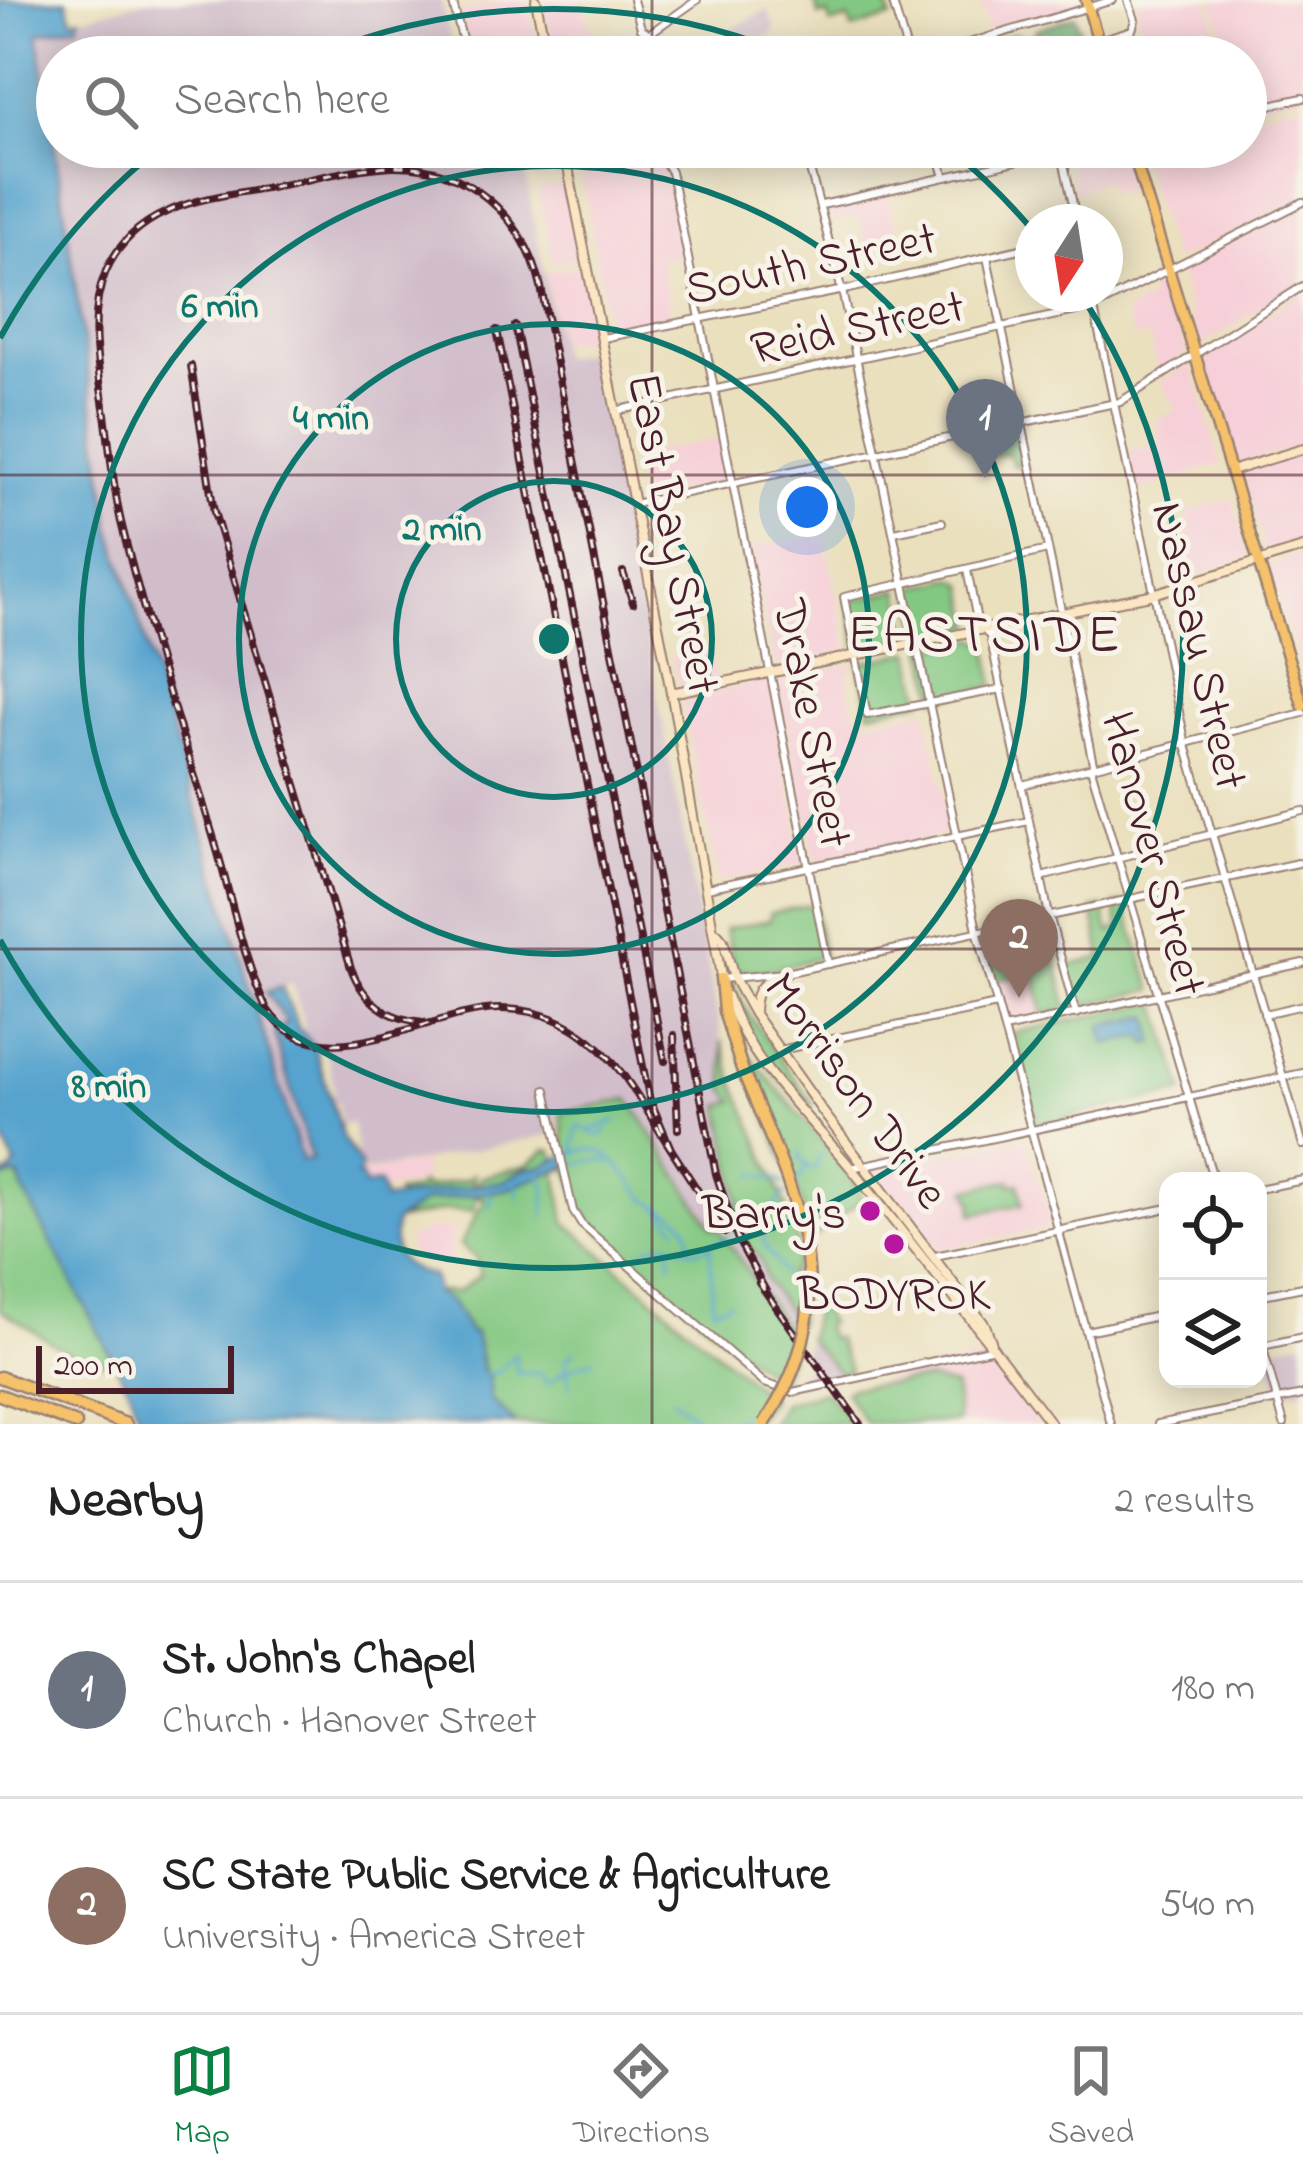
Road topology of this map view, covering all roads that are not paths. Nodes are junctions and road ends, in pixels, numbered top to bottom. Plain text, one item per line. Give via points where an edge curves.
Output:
1 (452, 0) edge
2 (536, 0) edge
3 (633, 0) edge
4 (697, 0) edge
5 (892, 0) edge
6 (1113, 0) edge
7 (1128, 0) edge
8 (1087, 4) edge
9 (650, 33) junction
10 (461, 36) edge
11 (543, 36) edge
12 (646, 36) edge
13 (654, 36) edge
14 (903, 36) edge
15 (987, 36) edge
16 (1097, 36) edge
17 (1110, 36) edge
18 (1303, 98) edge
19 (1267, 106) edge
20 (568, 168) edge
21 (669, 168) edge
22 (811, 168) edge
23 (942, 168) edge
24 (985, 168) edge
25 (1065, 168) edge
26 (1137, 168) edge
27 (945, 177) junction
28 (1303, 202) edge
29 (1073, 204) edge
30 (822, 205) junction
31 (1015, 250) edge
32 (987, 257) junction
33 (1168, 271) junction
34 (1303, 286) edge
35 (842, 290) junction
36 (1123, 293) edge
37 (1072, 312) edge
38 (1095, 312) edge
39 (701, 319) junction
40 (1002, 328) junction
41 (601, 338) junction
42 (1195, 355) junction
43 (857, 359) junction
44 (716, 389) junction
45 (1115, 402) junction
46 (615, 411) junction
47 (1021, 422) junction
48 (1303, 449) edge
49 (877, 453) junction
50 (1231, 472) junction
51 (734, 484) junction
52 (634, 504) junction
53 (942, 522) dead end
54 (894, 532) junction
55 (1303, 548) edge
56 (1048, 550) junction
57 (1259, 562) junction
58 (967, 570) junction
59 (904, 583) junction
60 (1155, 594) junction
61 (1062, 614) junction
62 (983, 630) junction
63 (917, 644) junction
64 (854, 656) junction
65 (772, 674) junction
66 (1001, 689) junction
67 (671, 693) junction
68 (929, 704) junction
69 (1303, 710) edge
70 (1186, 745) junction
71 (1093, 768) junction
72 (1022, 785) junction
73 (1303, 811) edge
74 (1029, 821) junction
75 (1213, 834) junction
76 (956, 836) junction
77 (1116, 858) junction
78 (1298, 863) dead end
79 (810, 867) junction
80 (1041, 877) junction
81 (1225, 877) junction
82 (707, 888) junction
83 (1128, 898) junction
84 (1049, 915) junction
85 (976, 930) junction
86 (716, 932) joint
87 (829, 964) junction
88 (1303, 964) edge
89 (785, 973) junction
90 (1254, 976) junction
91 (727, 978) junction
92 (1161, 996) junction
93 (997, 1004) junction
94 (1303, 1005) edge
95 (754, 1014) junction
96 (1076, 1014) junction
97 (1264, 1014) junction
98 (1004, 1029) junction
99 (780, 1050) junction
100 (1303, 1073) edge
101 (1282, 1077) junction
102 (546, 1090) dead end
103 (1190, 1097) junction
104 (1031, 1130) junction
105 (1303, 1145) edge
106 (863, 1165) junction
107 (851, 1168) junction
108 (1211, 1172) edge
109 (1303, 1180) edge
110 (1267, 1188) edge
111 (1159, 1210) edge
112 (1058, 1231) junction
113 (935, 1256) junction
114 (1303, 1287) edge
115 (1267, 1294) edge
116 (1159, 1316) edge
117 (1087, 1331) junction
118 (1303, 1337) edge
119 (1267, 1345) edge
120 (994, 1348) junction
121 (1267, 1363) edge
122 (0, 1377) edge
123 (0, 1395) edge
124 (1303, 1395) edge
125 (1278, 1400) junction
126 (76, 1424) edge
127 (126, 1424) edge
128 (764, 1424) edge
129 (1051, 1424) edge
130 (1111, 1424) edge
131 (1158, 1424) edge
132 (1285, 1424) edge

1 - 10 street
2 - 11 main road
3 - 9 street via 639,25
4 - 9 street
5 - 14 street
6 - 8 street
7 - 17 street via 1133,28
8 - 15 street
8 - 16 main road
9 - 12 street
9 - 13 street
18 - 19 street
20 - 41 main road, East Bay Street
21 - 39 street, Drake Street
22 - 30 street
23 - 27 street
24 - 27 street
25 - 29 street
26 - 33 main road
27 - 30 street
28 - 33 street, Reid Street
30 - 35 street
31 - 32 street, South Street
32 - 35 street, South Street
32 - 40 street, Hanover Street
33 - 36 street, Reid Street
33 - 42 main road
34 - 42 street
35 - 39 street, South Street
35 - 43 street
37 - 40 street, Reid Street
38 - 45 street, Nassau Street
39 - 41 street, South Street
39 - 44 street, Drake Street
40 - 43 street, Reid Street
40 - 47 street, Hanover Street
41 - 46 main road, East Bay Street
42 - 45 street
42 - 50 main road
43 - 44 street, Reid Street
43 - 49 street
44 - 46 street, Reid Street
44 - 51 street, Drake Street
45 - 47 street
45 - 60 street, Nassau Street
46 - 52 main road, East Bay Street
47 - 49 street
47 - 56 street, Hanover Street
48 - 50 main road
49 - 51 street
49 - 54 street
50 - 57 main road
51 - 52 street
51 - 65 street, Drake Street
52 - 67 main road, East Bay Street
53 - 54 street
54 - 59 street
55 - 57 main road
56 - 58 street
56 - 61 street, Hanover Street
57 - 60 main road
57 - 69 main road
58 - 59 street
58 - 62 street
59 - 63 street
59 - 64 street via 844,597
60 - 61 main road
60 - 70 street, Nassau Street
61 - 62 main road
61 - 71 street, Hanover Street
62 - 63 main road
62 - 66 street
63 - 64 main road
63 - 68 street
64 - 65 main road
64 - 68 street via 867,715
65 - 67 main road
65 - 79 street, Drake Street
66 - 68 street
66 - 72 street
67 - 82 main road, East Bay Street
68 - 76 street
69 - 70 street
70 - 71 street
70 - 75 street, Nassau Street
71 - 72 street
71 - 77 street, Hanover Street
72 - 74 street
73 - 75 street
74 - 76 street
74 - 80 street
75 - 77 street
75 - 81 street, Nassau Street
76 - 79 street
76 - 85 street
77 - 80 street
77 - 83 street, Hanover Street
78 - 81 street
79 - 82 street
79 - 87 street, Drake Street
80 - 84 street
81 - 83 street
81 - 90 street, Nassau Street
82 - 86 main road, East Bay Street
83 - 84 street
83 - 92 street, Hanover Street
84 - 85 street
84 - 96 street
85 - 87 street
85 - 93 street
86 - 91 main road, Morrison Drive
87 - 89 street
88 - 90 street
89 - 91 street
89 - 95 main road via 758,988
90 - 92 street
90 - 97 street, Nassau Street
91 - 95 main road, Morrison Drive
91 - 107 main road, Morrison Drive via 748,1046
91 - 128 highway, bridge via 724,1011 794,1195 809,1258 801,1347
92 - 96 street
92 - 103 street, Hanover Street
93 - 98 street
93 - 99 street
94 - 97 street
95 - 99 main road, Morrison Drive
96 - 98 street
97 - 101 street, Nassau Street
98 - 104 street
99 - 106 main road, Morrison Drive
100 - 101 street
101 - 103 street
101 - 105 street, Nassau Street
102 - 120 street via 573,1211 770,1387 793,1391
103 - 104 street
103 - 108 street, Hanover Street
104 - 106 street
104 - 112 street
106 - 107 street
106 - 113 main road, Morrison Drive
107 - 120 main road, Morrison Drive
109 - 110 street
111 - 112 street
112 - 113 street
112 - 117 street
113 - 120 main road, Morrison Drive
114 - 115 street
116 - 117 street
117 - 130 street
118 - 119 street
120 - 129 main road, Morrison Drive
121 - 125 street
122 - 127 highway
123 - 126 highway
124 - 125 street
125 - 131 street
125 - 132 street

